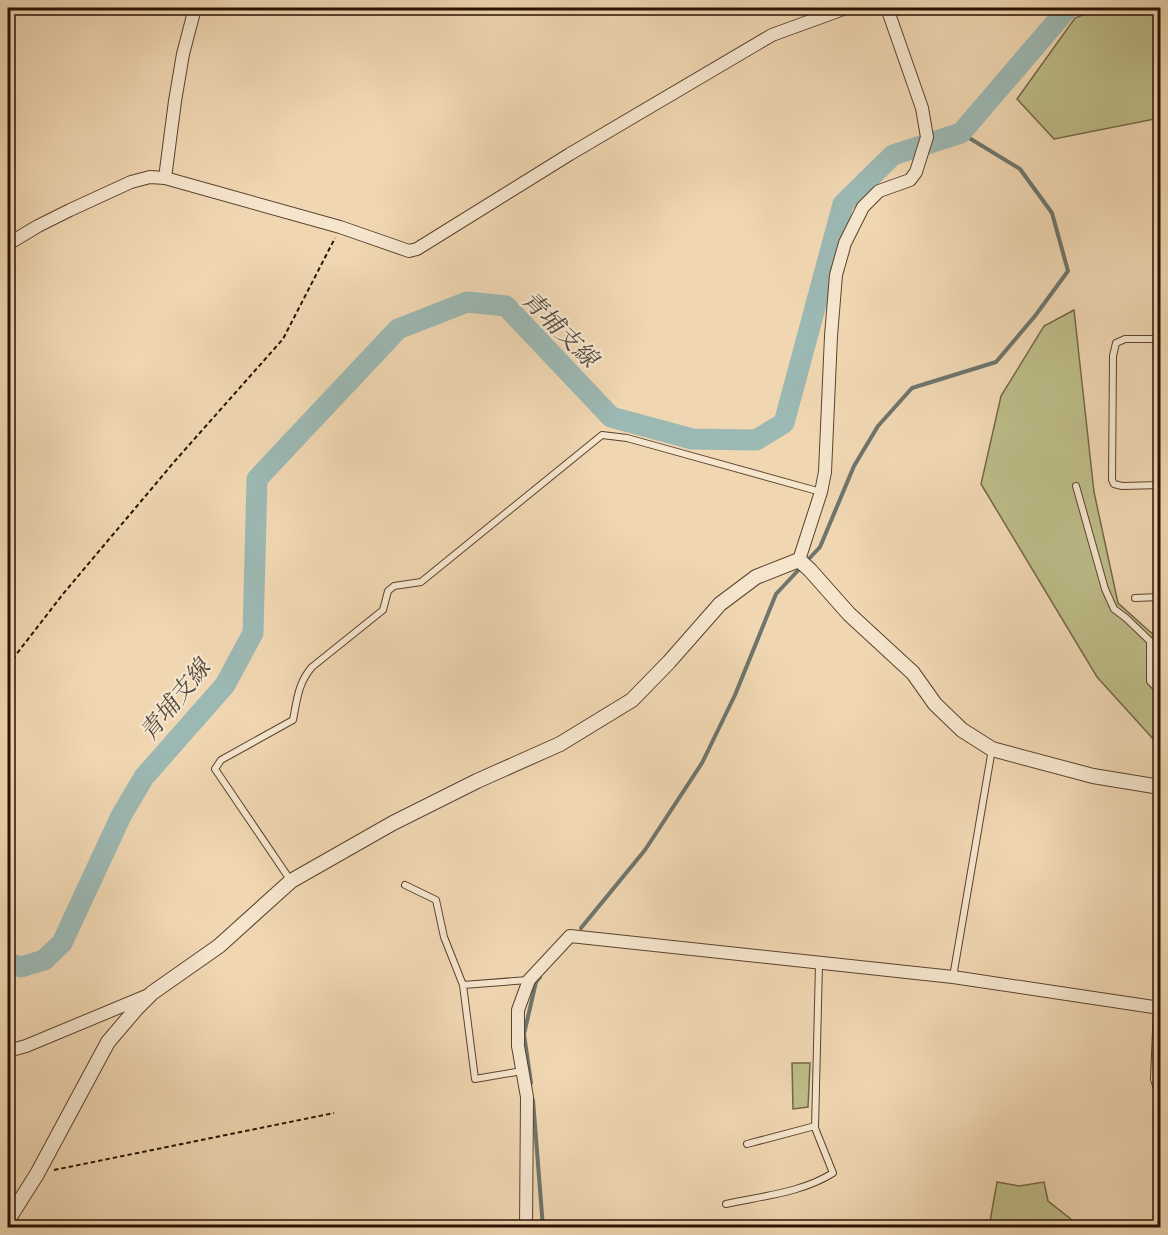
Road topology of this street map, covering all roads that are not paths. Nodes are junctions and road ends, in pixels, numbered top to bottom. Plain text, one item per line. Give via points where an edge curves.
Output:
1 (195, 8) edge
2 (846, 8) edge
3 (887, 8) edge
4 (165, 178) junction
5 (8, 244) edge
6 (1161, 339) edge
7 (1161, 485) edge
8 (1076, 486) dead end
9 (821, 492) junction
10 (799, 560) junction
11 (1161, 597) edge
12 (1135, 598) dead end
13 (1161, 692) edge
14 (992, 749) junction
15 (1161, 788) edge
16 (291, 881) junction
17 (405, 885) dead end
18 (819, 964) junction
19 (953, 977) junction
20 (529, 980) junction
21 (463, 985) junction
22 (152, 993) junction
23 (1160, 1008) edge
24 (8, 1051) edge
25 (523, 1071) junction
26 (1161, 1088) edge
27 (815, 1126) junction
28 (747, 1144) dead end
29 (726, 1204) dead end
30 (8, 1220) edge
31 (526, 1227) edge

1 - 4 street via 183,54
2 - 4 street via 772,35 410,251 340,227
3 - 9 street via 922,108 927,138 910,180 879,190 863,207 845,243 836,275
4 - 5 street via 131,182
6 - 7 lane via 1125,339 1116,343 1112,480 1122,486
8 - 13 lane via 1105,589 1114,609 1150,641 1150,681
9 - 10 street
9 - 16 lane via 627,438 602,435 421,582 394,586 388,591 382,610 304,676 293,720 221,760 214,769
10 - 14 street via 849,614 913,673 935,704 962,730
10 - 16 street via 756,577 720,604 669,662 623,705 560,744 393,823
11 - 12 lane
14 - 15 street via 1093,776
14 - 19 lane
16 - 22 street via 219,946
17 - 21 lane via 436,900 444,937
18 - 19 street
18 - 20 street via 570,936
18 - 27 lane
19 - 23 street
20 - 21 lane
20 - 25 street via 518,1010
21 - 25 lane via 475,1079
22 - 24 street
22 - 30 street via 108,1042
23 - 26 street via 1157,1079
25 - 31 street via 527,1097
27 - 28 lane
27 - 29 lane via 832,1173 804,1187

